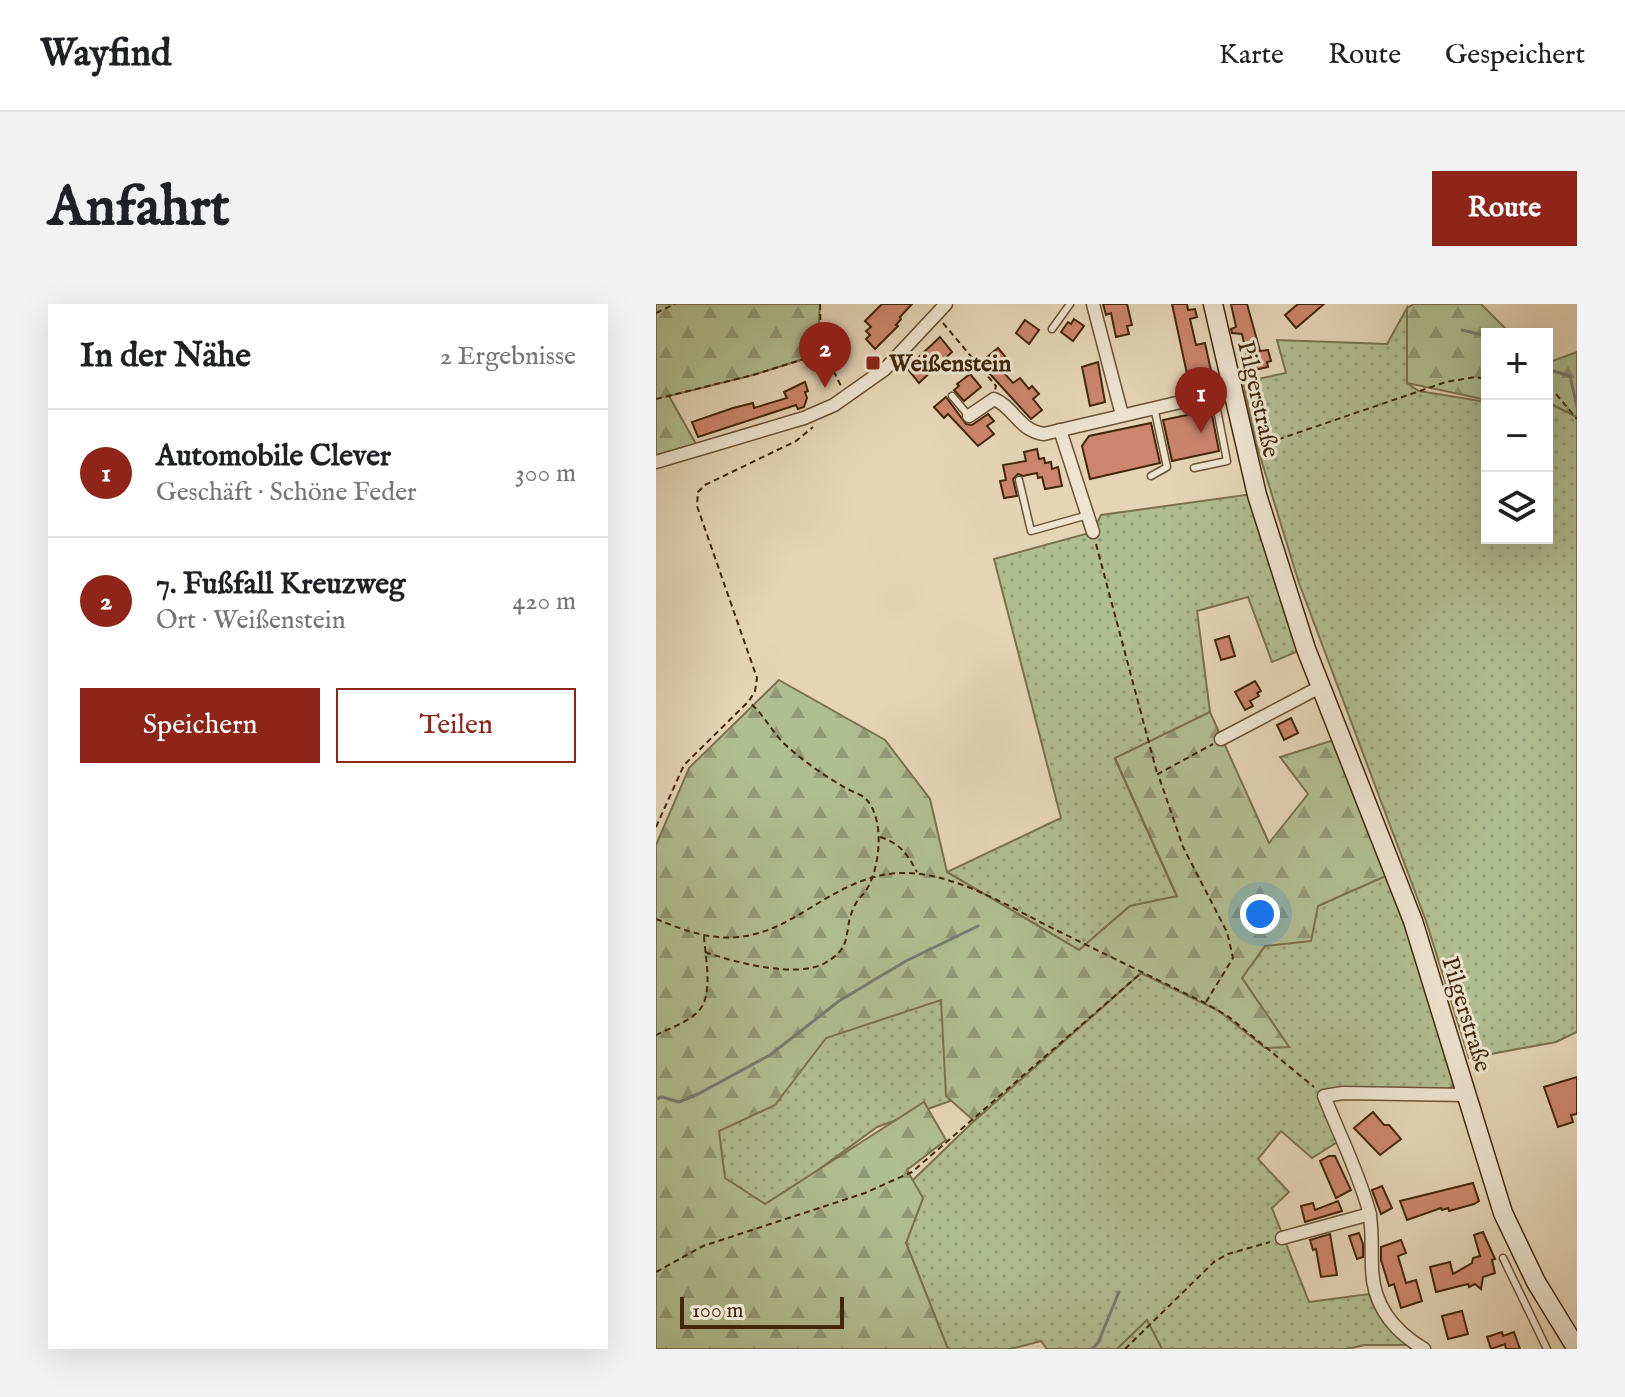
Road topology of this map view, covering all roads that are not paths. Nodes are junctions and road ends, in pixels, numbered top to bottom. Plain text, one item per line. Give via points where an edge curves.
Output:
1 (946, 304) edge
2 (1070, 304) edge
3 (1093, 304) edge
4 (1213, 304) edge
5 (1052, 329) dead end
6 (1223, 392) junction
7 (952, 396) dead end
8 (1154, 407) junction
9 (1122, 415) junction
10 (969, 416) joint
11 (1060, 430) junction
12 (656, 462) edge
13 (1194, 468) dead end
14 (1151, 476) dead end
15 (1019, 480) dead end
16 (1088, 515) junction
17 (1093, 532) road end
18 (1320, 687) junction
19 (1221, 739) road end
20 (1466, 1095) junction
21 (1370, 1214) junction
22 (1282, 1238) road end
23 (1503, 1258) dead end
24 (1424, 1349) edge
25 (1547, 1349) edge
26 (1577, 1349) edge

1 - 12 street via 905,351 847,398 821,412
2 - 5 lane
3 - 9 street
4 - 6 main road, Pilgerstraße
6 - 8 street
6 - 13 lane via 1227,461
6 - 18 main road, Pilgerstraße
7 - 10 lane
8 - 9 street
8 - 14 lane via 1167,467
9 - 11 street
10 - 11 street via 994,399 1034,433
11 - 16 street
15 - 16 lane via 1031,531
16 - 17 street
18 - 19 street
18 - 20 main road, Pilgerstraße via 1413,921
20 - 21 street via 1324,1096
20 - 26 main road, Pilgerstraße via 1503,1213
21 - 22 street
21 - 24 street via 1371,1269 1379,1304 1390,1323
23 - 25 lane

